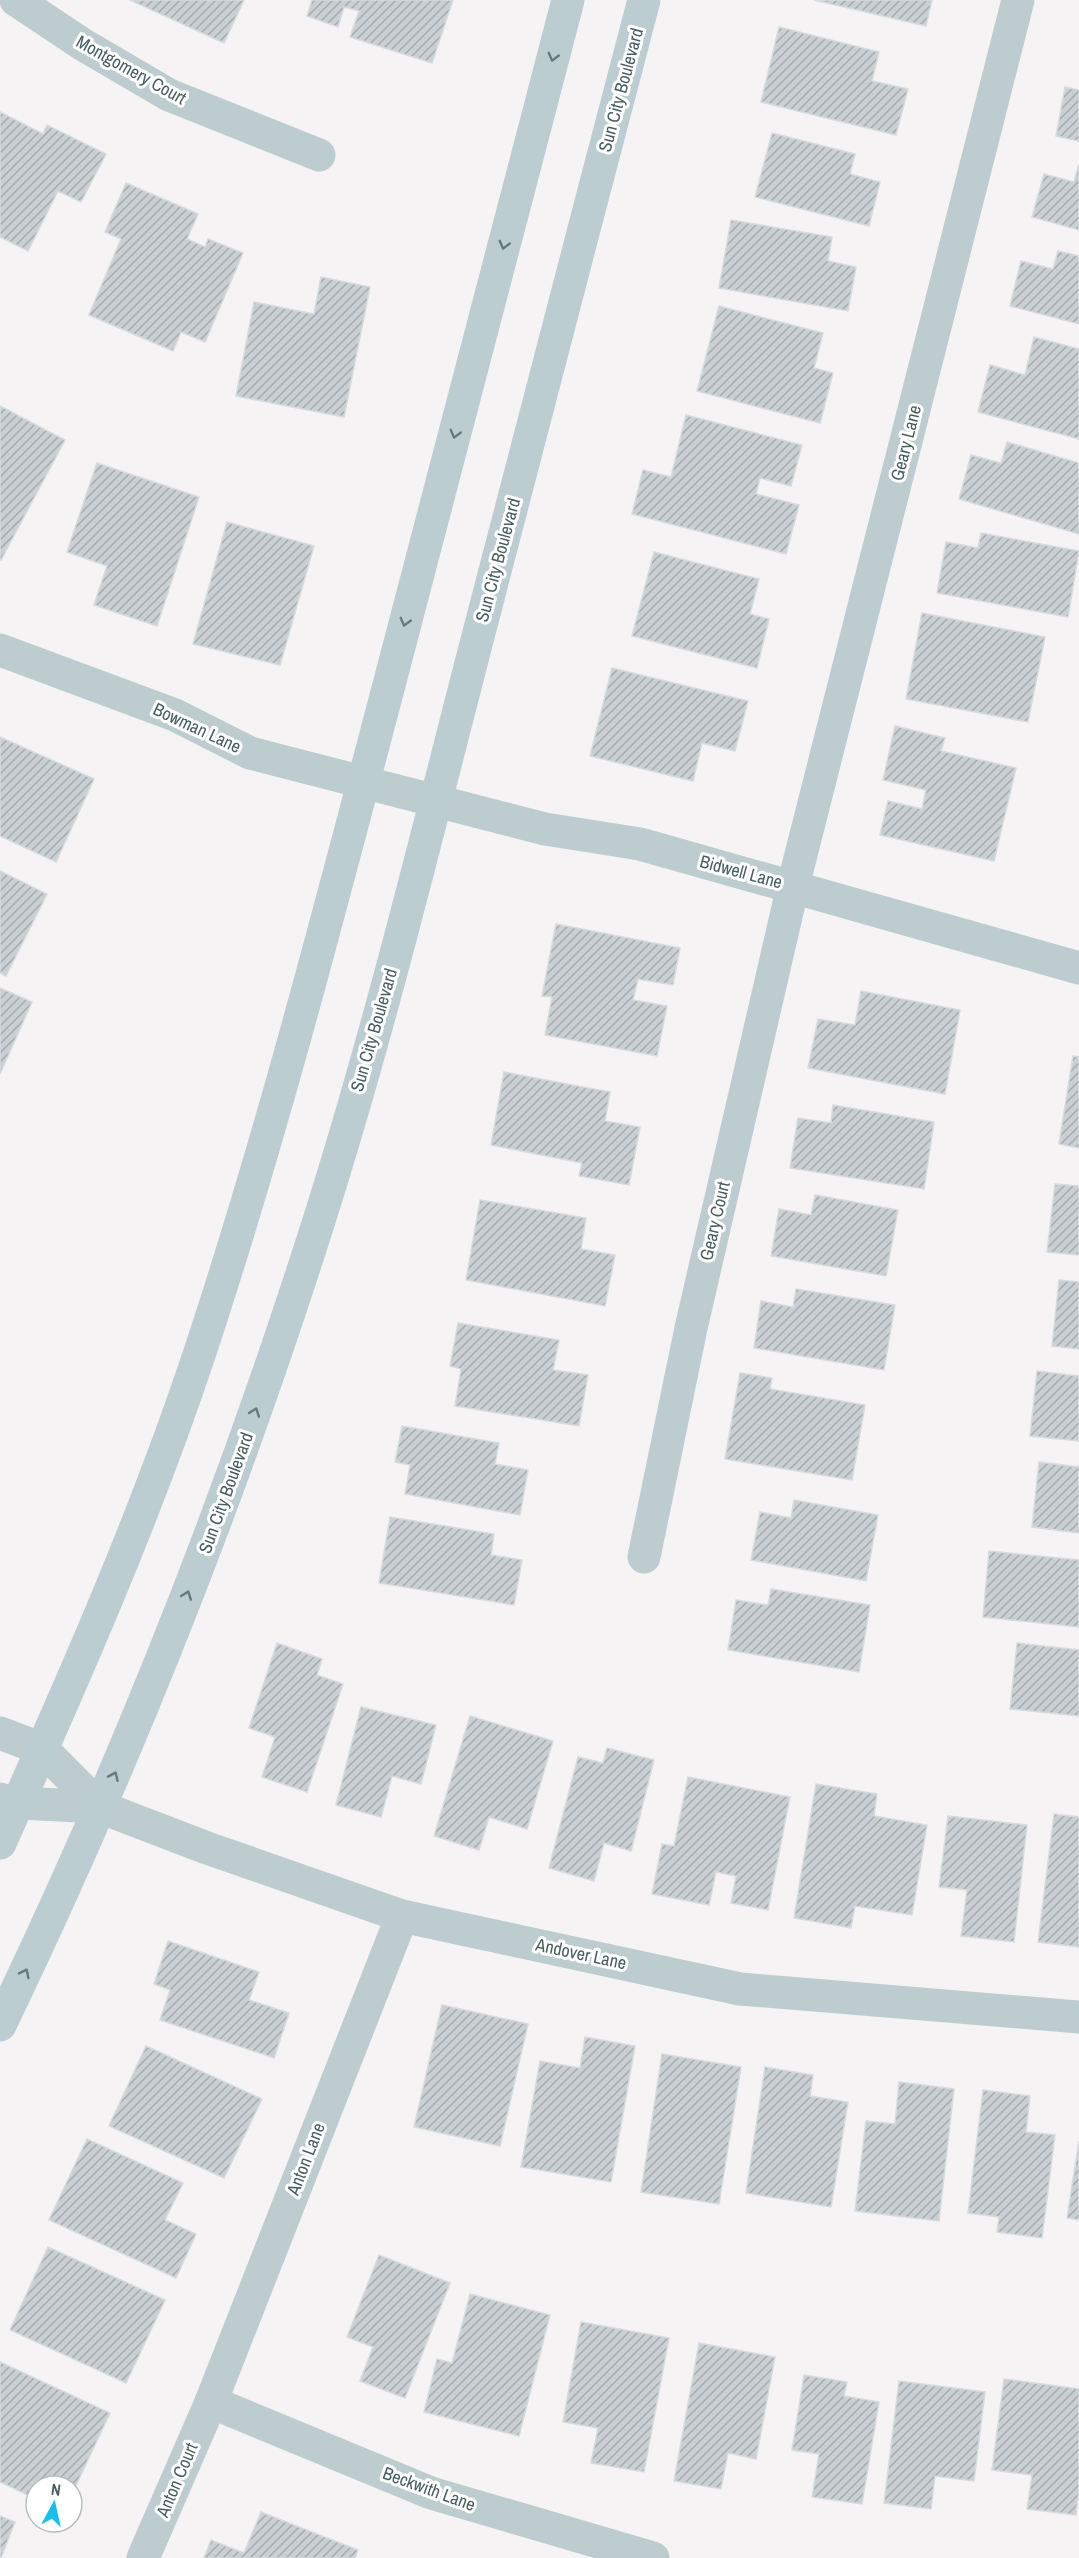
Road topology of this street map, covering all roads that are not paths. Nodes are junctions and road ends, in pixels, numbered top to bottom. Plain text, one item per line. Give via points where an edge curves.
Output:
1 (16, 0) edge
2 (568, 0) edge
3 (644, 0) edge
4 (1018, 0) edge
5 (319, 155) dead end
6 (0, 650) edge
7 (363, 782) junction
8 (399, 791) joint
9 (435, 801) junction
10 (793, 886) junction
11 (1079, 968) edge
12 (644, 1557) dead end
13 (0, 1733) edge
14 (42, 1749) junction
15 (9, 1801) edge
16 (100, 1807) junction
17 (0, 1843) edge
18 (402, 1916) junction
19 (1079, 2017) edge
20 (0, 2025) edge
21 (210, 2402) junction
22 (143, 2558) edge
23 (653, 2558) edge

1 - 5 street, Montgomery Court via 169,95
2 -> 7 street
3 - 9 street, Sun City Boulevard
4 - 10 street, Geary Lane
6 - 7 street, Bowman Lane via 175,715 250,753
7 - 8 street, Bowman Lane
7 - 14 street via 290,1058 200,1352 147,1499
8 - 9 street, Bidwell Lane
9 - 10 street, Bidwell Lane via 545,829 640,844
16 -> 9 street, Sun City Boulevard via 148,1699 280,1339 379,1014
10 - 11 street, Bidwell Lane
10 - 12 street, Geary Court via 699,1293
13 - 14 street
14 - 15 street
14 - 16 street
15 - 16 street
15 - 17 street
16 - 18 street, Andover Lane
20 -> 16 street, Sun City Boulevard
18 - 19 street, Andover Lane via 740,1989
18 - 21 street, Anton Lane
21 - 22 street, Anton Court
21 - 23 street, Beckwith Lane via 430,2493

